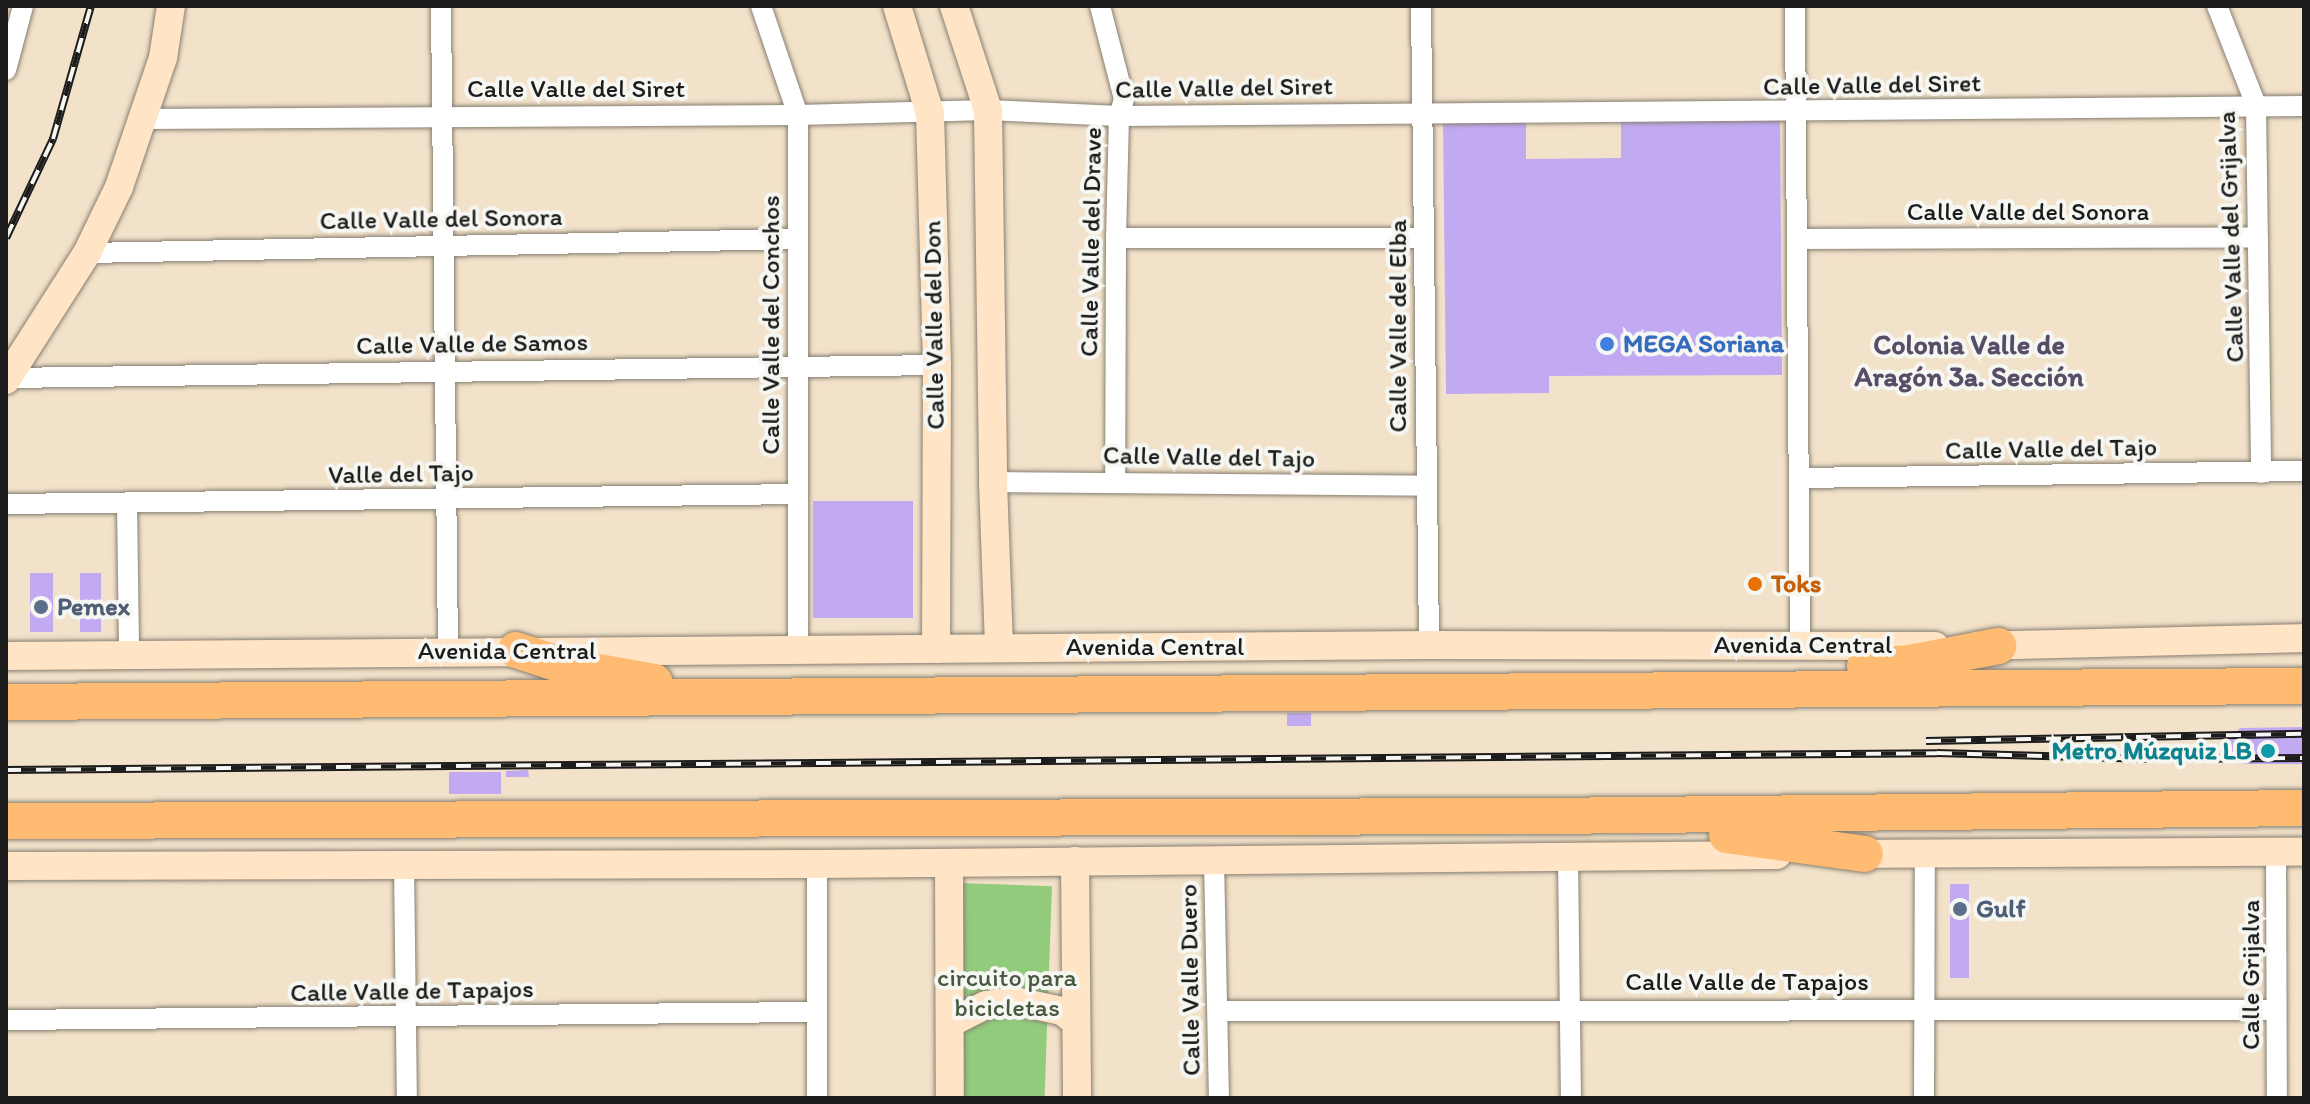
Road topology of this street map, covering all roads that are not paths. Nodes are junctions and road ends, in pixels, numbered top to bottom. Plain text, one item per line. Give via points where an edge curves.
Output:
1 (23, 6) edge
2 (171, 6) edge
3 (441, 6) edge
4 (761, 6) edge
5 (897, 6) edge
6 (954, 6) edge
7 (1100, 6) edge
8 (1421, 6) edge
9 (1795, 6) edge
10 (2217, 6) edge
11 (10, 48) edge
12 (6, 70) edge
13 (2256, 105) junction
14 (2304, 106) edge
15 (988, 110) junction
16 (1422, 111) junction
17 (930, 113) junction
18 (1794, 113) junction
19 (443, 115) junction
20 (798, 115) junction
21 (1119, 116) junction
22 (144, 119) junction
23 (2258, 237) junction
24 (1116, 238) junction
25 (1423, 238) junction
26 (796, 239) junction
27 (1798, 239) junction
28 (442, 245) junction
29 (87, 253) junction
30 (937, 365) junction
31 (797, 368) junction
32 (444, 370) junction
33 (7, 379) edge
34 (2304, 471) edge
35 (2261, 473) junction
36 (1799, 478) junction
37 (993, 482) junction
38 (1115, 482) junction
39 (1426, 486) junction
40 (797, 494) junction
41 (444, 500) junction
42 (6, 504) edge
43 (127, 504) junction
44 (2304, 638) edge
45 (1429, 645) junction
46 (1800, 646) junction
47 (1998, 646) junction
48 (999, 648) junction
49 (936, 649) junction
50 (516, 650) junction
51 (798, 650) junction
52 (448, 651) junction
53 (129, 653) junction
54 (6, 656) edge
55 (6, 678) edge
56 (2304, 686) edge
57 (1758, 687) junction
58 (719, 697) junction
59 (124, 700) junction
60 (6, 702) edge
61 (2304, 808) edge
62 (1543, 816) junction
63 (6, 821) edge
64 (2290, 852) edge
65 (1865, 854) junction
66 (1925, 855) junction
67 (1568, 857) junction
68 (1075, 861) junction
69 (1214, 861) junction
70 (404, 863) junction
71 (949, 863) junction
72 (817, 864) junction
73 (6, 866) edge
74 (1925, 1008) junction
75 (1571, 1009) junction
76 (2276, 1010) junction
77 (1218, 1011) junction
78 (817, 1012) junction
79 (408, 1018) junction
80 (6, 1020) edge
81 (1075, 1021) junction
82 (950, 1023) junction
83 (407, 1098) edge
84 (817, 1098) edge
85 (950, 1098) edge
86 (1077, 1098) edge
87 (1219, 1098) edge
88 (1571, 1098) edge
89 (1924, 1098) edge
90 (2277, 1098) edge

1 - 11 street
2 - 22 main road via 163,58
3 - 19 street
4 - 20 street, Calle Valle del Conchos
5 - 17 main road, Calle Valle del Don
6 - 15 main road
7 - 21 street, Calle Valle del Drave via 1124,99
8 - 16 street, Calle Valle del Elba
9 - 18 street
10 - 13 street, Calle Valle del Grijalva
11 - 12 street
13 - 14 street, Calle Valle del Siret
13 - 18 street, Calle Valle del Siret
13 - 23 street, Calle Valle del Grijalva
15 - 17 street, Calle Valle del Siret
15 - 21 street, Calle Valle del Siret
15 - 37 main road
16 - 18 street, Calle Valle del Siret
16 - 21 street, Calle Valle del Siret
16 - 25 street, Calle Valle del Elba
17 - 20 street, Calle Valle del Siret
17 - 30 main road, Calle Valle del Don
18 - 27 street
19 - 20 street, Calle Valle del Siret
19 - 22 street, Calle Valle del Siret
19 - 28 street
20 - 26 street, Calle Valle del Conchos
21 - 24 street, Calle Valle del Drave
22 - 29 main road
23 - 27 street, Calle Valle del Sonora
23 - 35 street, Calle Valle del Grijalva
24 - 25 street
24 - 38 street, Calle Valle del Drave
25 - 39 street, Calle Valle del Elba
26 - 28 street, Calle Valle del Sonora
26 - 31 street, Calle Valle del Conchos
27 - 36 street
28 - 29 street, Calle Valle del Sonora
28 - 32 street
29 - 33 main road
30 - 31 street, Calle Valle de Samos
30 - 49 main road, Calle Valle del Don
31 - 32 street, Calle Valle de Samos
31 - 40 street, Calle Valle del Conchos
32 - 33 street, Calle Valle de Samos
32 - 41 street
34 - 35 street, Calle Valle del Tajo
35 - 36 street, Calle Valle del Tajo
36 - 46 street
37 - 38 street, Calle Valle del Tajo
37 - 48 main road
38 - 39 street, Calle Valle del Tajo
39 - 45 street, Calle Valle del Elba
40 - 41 street, Valle del Tajo
40 - 51 street, Calle Valle del Conchos
41 - 43 street, Valle del Tajo
41 - 52 street
42 - 43 street, Valle del Tajo
43 - 53 street
44 - 47 main road, Avenida Central
45 - 46 main road, Avenida Central
45 - 48 main road, Avenida Central
46 - 47 main road, Avenida Central
47 - 57 highway via 1910,663 1836,668
48 - 49 main road, Avenida Central
49 - 51 main road, Avenida Central
50 - 51 main road, Avenida Central
50 - 52 main road, Avenida Central
50 - 58 highway via 565,666
52 - 53 main road, Avenida Central
53 - 54 main road, Avenida Central
55 - 59 highway
56 - 57 highway, Avenida Central
57 - 58 highway, Avenida Central
58 - 59 highway, Avenida Central
59 - 60 highway, Avenida Central
61 - 62 highway
62 - 63 highway
62 - 65 highway via 1634,830 1760,837
64 - 66 main road
64 - 76 street, Calle Grijalva
65 - 66 main road
65 - 67 main road
66 - 74 street
67 - 69 main road
67 - 75 street
68 - 69 main road
68 - 71 main road
68 - 81 main road
69 - 77 street, Calle Valle Duero
70 - 72 main road
70 - 73 main road
70 - 79 street
71 - 72 main road
71 - 82 main road
72 - 78 street
74 - 75 street, Calle Valle de Tapajos
74 - 76 street, Calle Valle de Tapajos
74 - 89 street
75 - 77 street, Calle Valle de Tapajos
75 - 88 street
76 - 90 street, Calle Grijalva
77 - 87 street, Calle Valle Duero
78 - 79 street, Calle Valle de Tapajos
78 - 84 street
79 - 80 street, Calle Valle de Tapajos
79 - 83 street
81 - 82 main road via 1062,1011 1015,1001 986,1005
81 - 86 main road
82 - 85 main road

